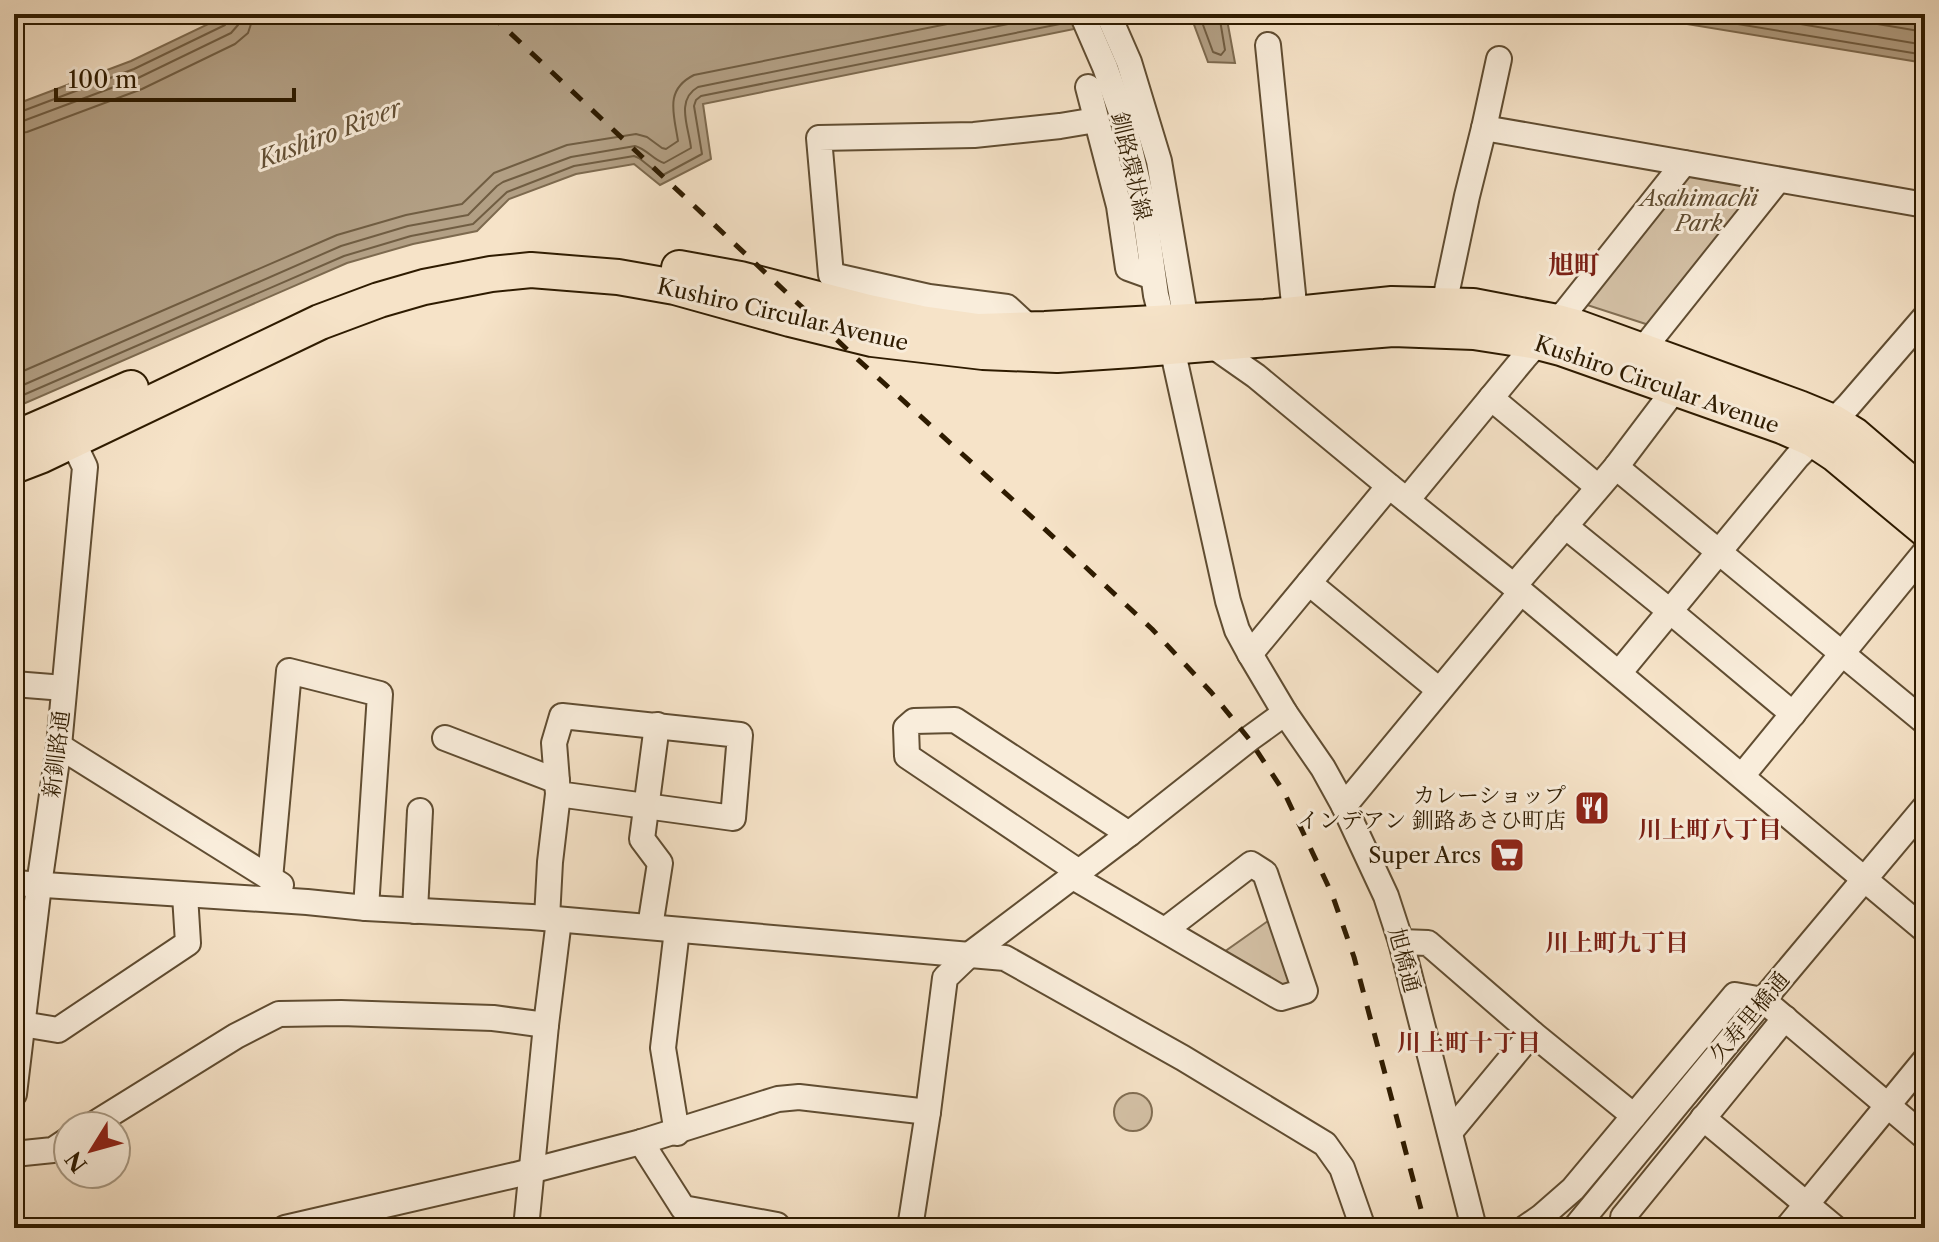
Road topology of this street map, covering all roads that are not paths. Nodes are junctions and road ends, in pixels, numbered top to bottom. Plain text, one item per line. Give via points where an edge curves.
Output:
1 (1082, 14) edge
2 (1108, 14) edge
3 (1268, 45) dead end
4 (1499, 59) dead end
5 (1117, 65) junction
6 (1088, 87) dead end
7 (1096, 120) junction
8 (1484, 128) junction
9 (1684, 163) junction
10 (1778, 180) junction
11 (1925, 205) edge
12 (1153, 277) junction
13 (1295, 314) junction
14 (1441, 317) junction
15 (1925, 317) edge
16 (1032, 330) junction
17 (1548, 332) junction
18 (1183, 334) junction
19 (1633, 361) junction
20 (1683, 379) junction
21 (1491, 398) junction
22 (68, 429) junction
23 (1824, 431) junction
24 (14, 439) edge
25 (14, 466) edge
26 (1616, 467) junction
27 (1598, 487) junction
28 (1398, 493) junction
29 (1925, 496) edge
30 (1565, 526) junction
31 (1925, 529) edge
32 (1720, 552) junction
33 (1925, 552) edge
34 (1309, 583) junction
35 (1518, 589) junction
36 (1671, 612) junction
37 (1843, 653) junction
38 (1250, 654) junction
39 (1619, 673) junction
40 (14, 684) edge
41 (64, 688) junction
42 (1439, 690) junction
43 (1285, 713) junction
44 (1793, 714) junction
45 (1925, 722) edge
46 (657, 725) junction
47 (445, 738) dead end
48 (59, 746) junction
49 (1742, 776) junction
50 (558, 788) junction
51 (647, 806) junction
52 (1344, 806) junction
53 (1925, 807) edge
54 (420, 811) dead end
55 (1129, 834) junction
56 (1076, 874) junction
57 (1864, 878) junction
58 (270, 879) junction
59 (14, 883) edge
60 (39, 885) junction
61 (185, 895) junction
62 (307, 902) junction
63 (366, 908) junction
64 (415, 911) junction
65 (553, 919) junction
66 (650, 927) junction
67 (677, 930) junction
68 (1165, 930) junction
69 (1925, 930) edge
70 (1401, 942) junction
71 (969, 955) junction
72 (1763, 1000) junction
73 (1785, 1018) junction
74 (22, 1024) junction
75 (546, 1025) junction
76 (1532, 1033) junction
77 (16, 1054) edge
78 (1925, 1060) edge
79 (14, 1094) edge
80 (1887, 1106) junction
81 (117, 1110) edge
82 (928, 1112) junction
83 (1634, 1116) junction
84 (1703, 1118) junction
85 (1450, 1132) junction
86 (677, 1133) junction
87 (1925, 1137) edge
88 (641, 1142) junction
89 (52, 1150) edge
90 (14, 1154) edge
91 (532, 1170) junction
92 (1807, 1204) junction
93 (777, 1225) dead end
94 (285, 1228) edge
95 (526, 1228) edge
96 (910, 1228) edge
97 (1363, 1228) edge
98 (1474, 1228) edge
99 (1525, 1228) edge
100 (1575, 1228) edge
101 (1623, 1228) edge
102 (1787, 1228) edge
103 (1835, 1228) edge

1 - 5 street, 釧路環状線
2 - 5 street, 釧路環状線
3 - 13 street
4 - 8 street
5 - 12 street, 釧路環状線
5 - 18 street, 釧路環状線 via 1159,161
6 - 7 street
7 - 12 street via 1119,206 1128,268
7 - 16 street via 974,135 819,138 831,275 929,297 1007,307
8 - 9 street
8 - 14 street
9 - 10 street
9 - 17 street
10 - 11 street
10 - 19 street
12 - 18 street, 釧路環状線
13 - 14 highway, Kushiro Circular Avenue via 1392,304
13 - 18 highway, Kushiro Circular Avenue
14 - 17 highway, Kushiro Circular Avenue via 1474,332
14 - 18 highway, Kushiro Circular Avenue via 1393,329 1267,340
15 - 23 street
16 - 18 highway, Kushiro Circular Avenue
16 - 22 highway, Kushiro Circular Avenue via 978,331 921,323 595,251 515,248 407,268 332,294 111,397
17 - 19 highway, Kushiro Circular Avenue via 1561,348
17 - 21 street
18 - 22 highway, Kushiro Circular Avenue via 1057,355 983,352 872,339 675,287 531,270 424,287 379,300
18 - 28 street via 1256,376
18 - 38 street, 旭橋通 via 1228,601
19 - 20 highway, Kushiro Circular Avenue
20 - 23 highway, Kushiro Circular Avenue via 1782,426
20 - 26 street
21 - 27 street
21 - 28 street
22 - 24 highway, Kushiro Circular Avenue
22 - 25 highway, Kushiro Circular Avenue via 40,456
22 - 41 street, 新釧路通 via 85,467
23 - 29 highway, Kushiro Circular Avenue via 1854,435
23 - 31 highway, Kushiro Circular Avenue via 1835,454
23 - 32 street
26 - 27 street
26 - 32 street
27 - 30 street
28 - 34 street
28 - 35 street
30 - 35 street
30 - 36 street
32 - 36 street
32 - 37 street
33 - 37 street
34 - 38 street
34 - 42 street
35 - 39 street
35 - 42 street
36 - 39 street
36 - 44 street
37 - 44 street
37 - 45 street
38 - 43 street, 旭橋通
39 - 49 street
40 - 41 street
41 - 48 street, 新釧路通
42 - 52 street
43 - 52 street, 旭橋通
43 - 55 street
44 - 49 street
46 - 50 street via 562,716 554,743
46 - 51 street
46 - 51 street via 740,735 733,818
47 - 50 street
48 - 58 street
48 - 60 street, 新釧路通
49 - 57 street
50 - 51 street
50 - 65 street via 550,862
51 - 66 street via 642,839 660,863
52 - 70 street, 旭橋通
53 - 57 street, 久寿里橋通
54 - 64 street
55 - 56 street
55 - 56 street via 955,720 914,721 906,728 907,756
56 - 68 street
56 - 71 street
57 - 69 street
57 - 72 street, 久寿里橋通
58 - 62 street
58 - 63 street via 289,671 380,694
59 - 60 street
60 - 61 street
60 - 74 street, 新釧路通
61 - 62 street
61 - 74 street via 188,943 58,1030
62 - 63 street
63 - 64 street
64 - 65 street
65 - 66 street
65 - 75 street
66 - 67 street
67 - 71 street
67 - 86 street via 663,1048
68 - 68 street via 1281,998 1305,991 1265,873 1251,864
70 - 76 street via 1428,943
70 - 85 street, 旭橋通
71 - 82 street via 945,978
71 - 97 street via 1005,958 1325,1144 1342,1168
72 - 73 street
72 - 83 street via 1735,995
72 - 100 street, 久寿里橋通
73 - 80 street
73 - 84 street
74 - 77 street, 新釧路通
75 - 81 street via 493,1018 279,1014
75 - 91 street
76 - 83 street
76 - 85 street
77 - 79 street, 新釧路通
78 - 80 street
80 - 87 street
80 - 92 street
82 - 86 street via 799,1097 778,1099
82 - 96 street
83 - 99 street via 1573,1189
84 - 92 street
84 - 101 street via 1623,1217
85 - 98 street, 旭橋通
86 - 88 street
88 - 91 street
88 - 93 street via 683,1208
89 - 90 street
91 - 94 street
91 - 95 street
92 - 102 street
92 - 103 street

